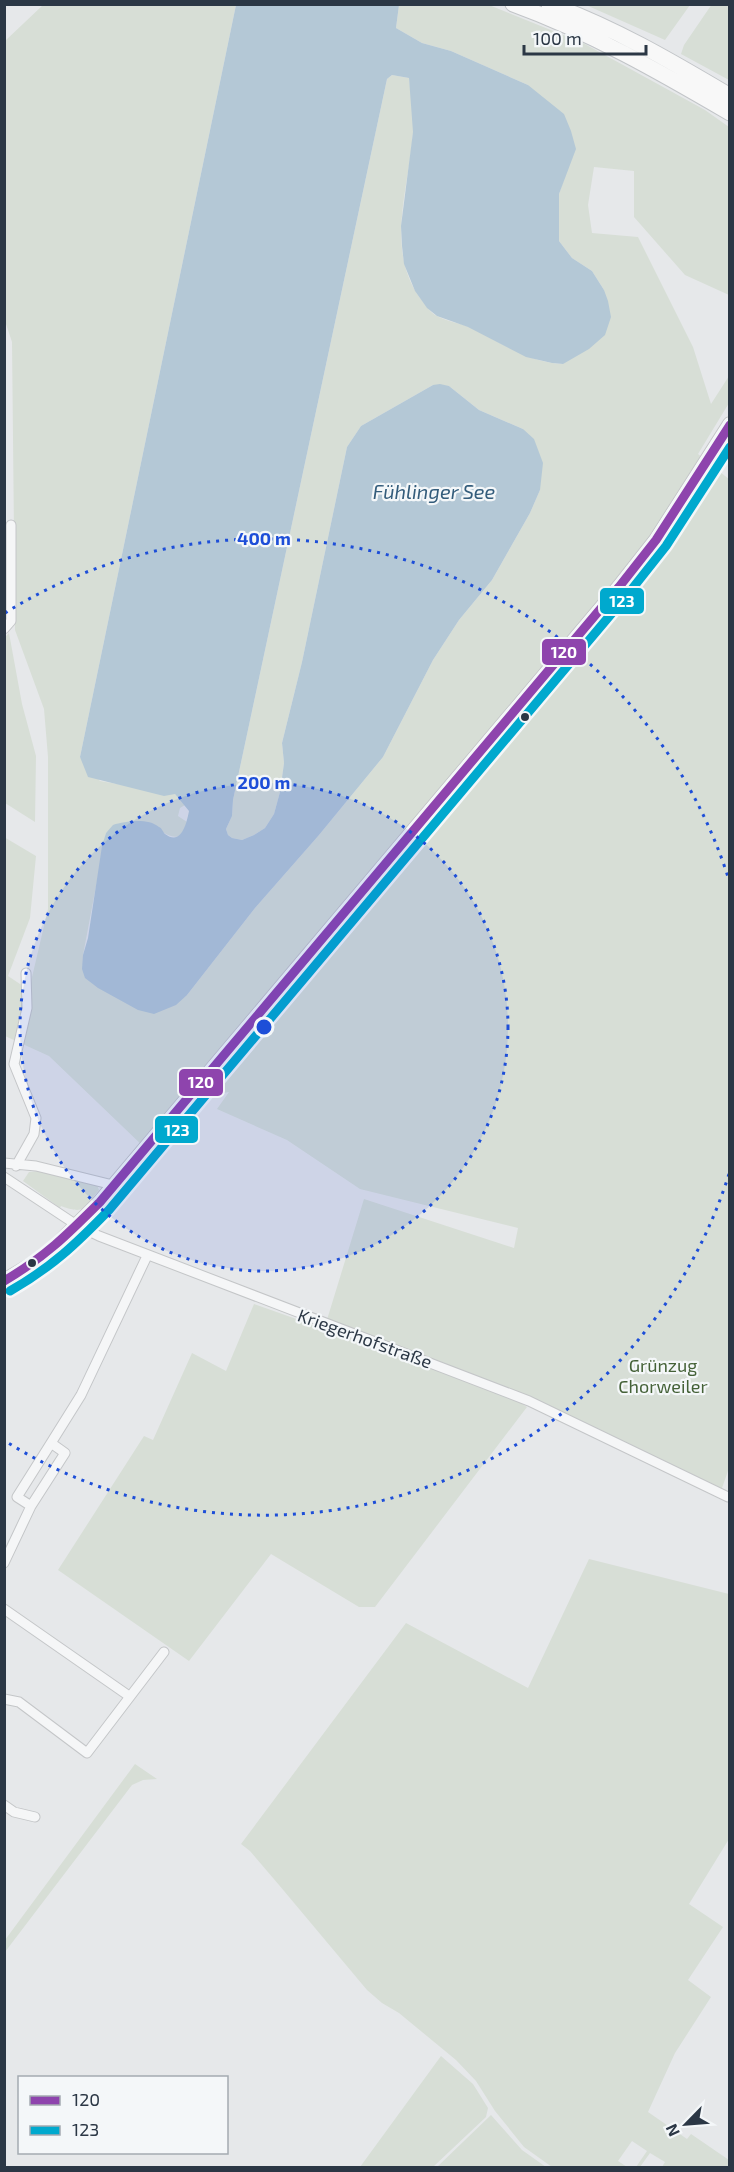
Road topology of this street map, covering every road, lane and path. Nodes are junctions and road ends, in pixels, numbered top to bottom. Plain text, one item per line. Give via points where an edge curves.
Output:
1 (513, 4) edge
2 (549, 4) edge
3 (729, 96) edge
4 (729, 113) edge
5 (729, 424) edge
6 (11, 525) dead end
7 (4, 629) edge
8 (26, 973) dead end
9 (4, 1164) edge
10 (16, 1166) junction
11 (4, 1177) edge
12 (113, 1185) junction
13 (78, 1226) junction
14 (147, 1256) junction
15 (4, 1281) edge
16 (51, 1443) junction
17 (728, 1497) dead end
18 (31, 1506) junction
19 (4, 1563) edge
20 (4, 1609) edge
21 (164, 1652) dead end
22 (129, 1696) junction
23 (4, 1699) edge
24 (4, 1805) edge
25 (35, 1817) dead end

1 - 4 main road via 655,68
2 - 3 main road via 625,37
5 - 12 main road via 656,540 619,587
6 - 7 street via 11,621
8 - 10 street via 27,1008 14,1064 36,1127
9 - 10 street
10 - 12 street via 36,1166
11 - 13 street, Kriegerhofstraße
12 - 13 main road
13 - 14 street, Kriegerhofstraße
13 - 15 main road via 33,1264
14 - 16 street via 81,1395
14 - 17 street, Kriegerhofstraße via 529,1401
16 - 18 street via 65,1453
16 - 18 street via 17,1497
18 - 19 street
20 - 22 street
21 - 22 street
22 - 23 street via 87,1753 19,1702
24 - 25 street

